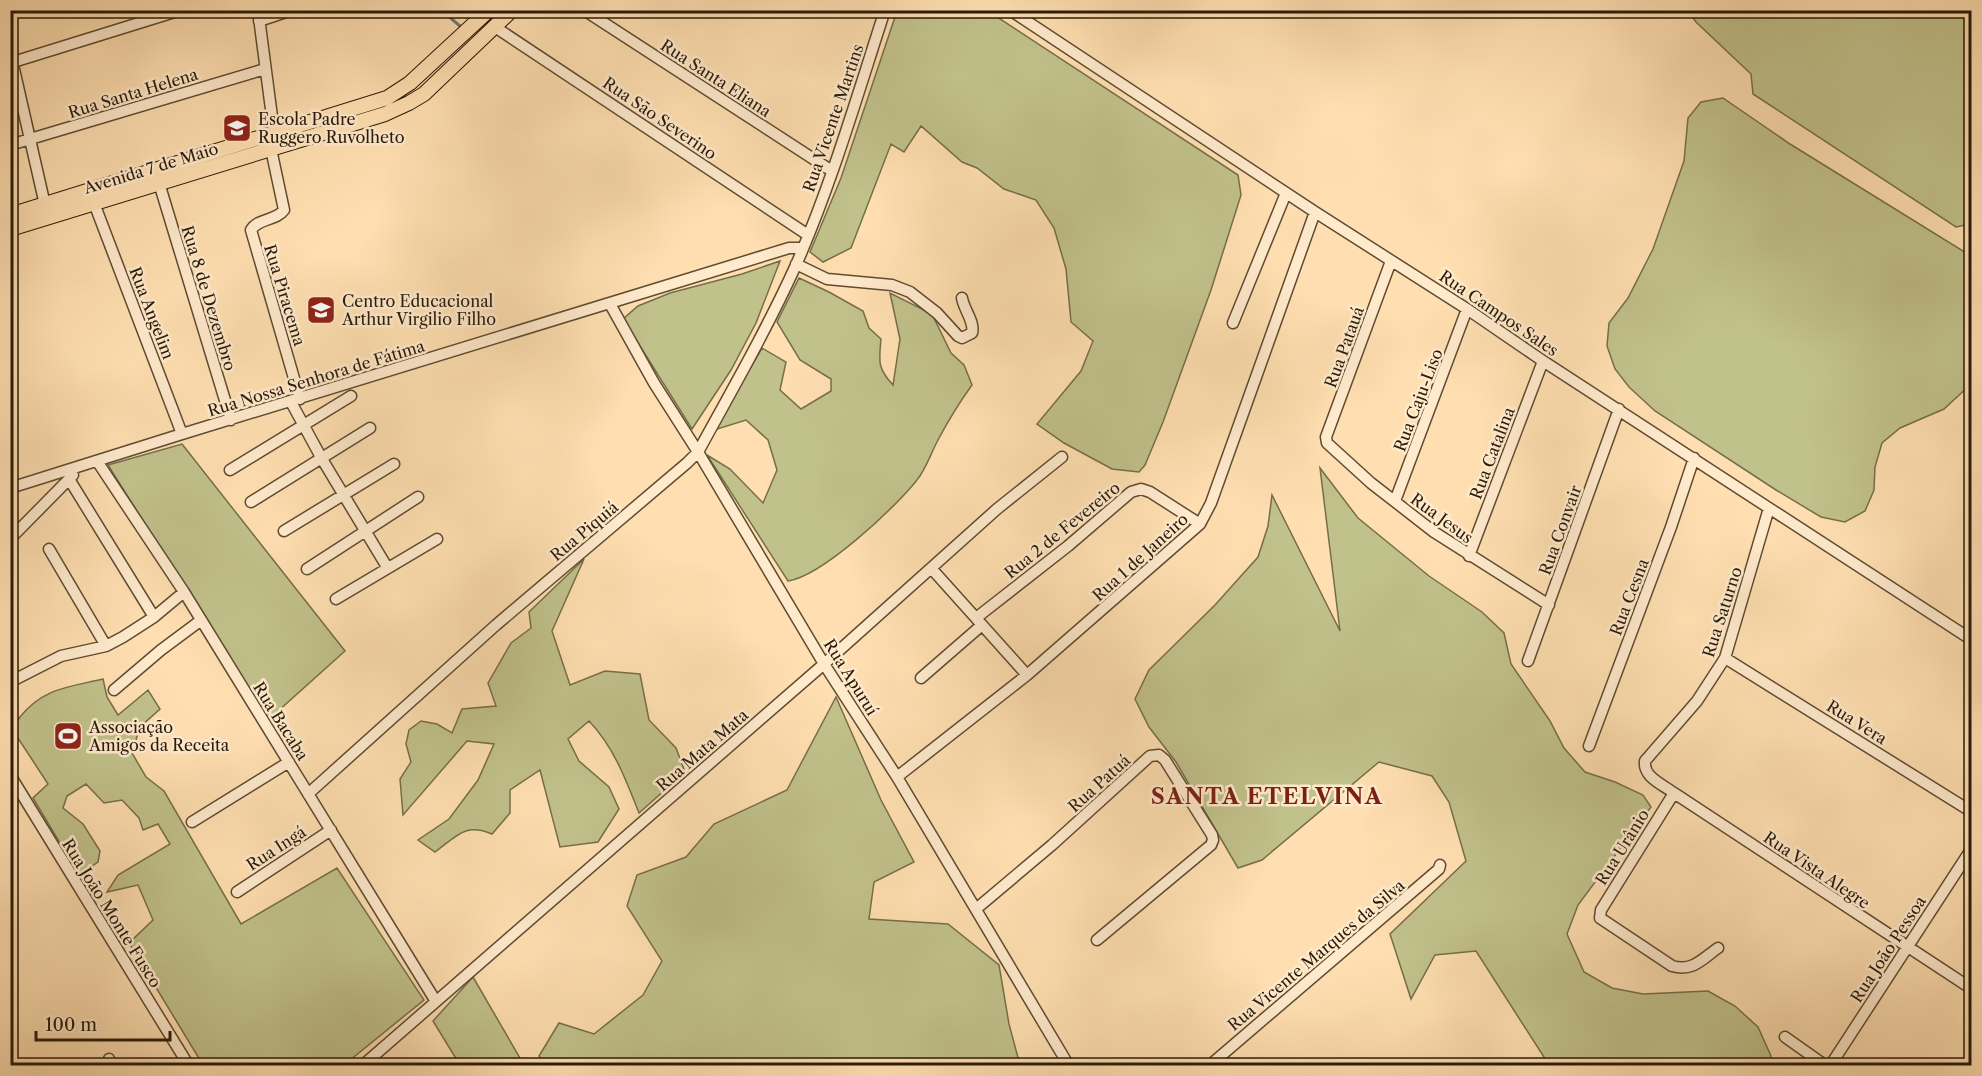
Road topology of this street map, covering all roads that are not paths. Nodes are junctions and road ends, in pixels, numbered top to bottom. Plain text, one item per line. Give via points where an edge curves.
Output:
1 (181, 10) edge
2 (292, 10) edge
3 (489, 10) edge
4 (512, 10) edge
5 (584, 10) edge
6 (885, 10) edge
7 (1010, 10) edge
8 (258, 16) edge
9 (495, 27) junction
10 (11, 60) edge
11 (265, 69) junction
12 (274, 132) junction
13 (29, 139) junction
14 (10, 146) edge
15 (271, 148) junction
16 (832, 171) junction
17 (159, 183) junction
18 (1286, 194) junction
19 (94, 203) junction
20 (45, 205) junction
21 (1315, 212) junction
22 (10, 215) edge
23 (10, 228) edge
24 (808, 235) junction
25 (803, 248) junction
26 (1391, 261) junction
27 (796, 264) junction
28 (962, 298) dead end
29 (610, 304) junction
30 (1467, 309) junction
31 (1233, 323) dead end
32 (1543, 361) junction
33 (351, 396) dead end
34 (296, 401) junction
35 (1619, 409) junction
36 (231, 420) junction
37 (303, 425) junction
38 (370, 428) dead end
39 (182, 434) junction
40 (1327, 443) joint
41 (698, 452) junction
42 (1062, 457) dead end
43 (1694, 458) junction
44 (322, 459) junction
45 (97, 461) junction
46 (394, 464) dead end
47 (81, 465) junction
48 (230, 470) dead end
49 (69, 479) junction
50 (10, 488) edge
51 (344, 495) junction
52 (418, 497) dead end
53 (1395, 501) junction
54 (250, 502) dead end
55 (1769, 508) junction
56 (1200, 524) junction
57 (284, 531) dead end
58 (365, 531) junction
59 (10, 539) edge
60 (437, 539) dead end
61 (48, 549) dead end
62 (1469, 556) junction
63 (387, 567) junction
64 (931, 568) junction
65 (307, 569) dead end
66 (184, 592) junction
67 (336, 598) dead end
68 (1549, 605) junction
69 (154, 617) junction
70 (200, 621) junction
71 (979, 621) junction
72 (1971, 640) edge
73 (106, 646) junction
74 (1725, 658) junction
75 (1528, 661) dead end
76 (824, 664) junction
77 (1027, 675) junction
78 (921, 678) dead end
79 (10, 682) edge
80 (114, 690) dead end
81 (1588, 746) dead end
82 (289, 762) junction
83 (1647, 774) joint
84 (10, 775) edge
85 (897, 777) junction
86 (1674, 792) junction
87 (308, 794) junction
88 (1971, 812) edge
89 (192, 822) dead end
90 (331, 830) junction
91 (1971, 848) edge
92 (1440, 865) dead end
93 (237, 892) dead end
94 (976, 909) junction
95 (1097, 940) dead end
96 (1907, 947) junction
97 (1718, 948) dead end
98 (1971, 989) edge
99 (435, 1000) junction
100 (1785, 1037) dead end
101 (189, 1065) edge
102 (362, 1065) edge
103 (1069, 1065) edge
104 (1209, 1065) edge
105 (1828, 1065) edge

1 - 10 street
2 - 8 street
3 - 12 main road, Avenida 7 de Maio via 401,90 387,98
4 - 9 main road, Avenida 7 de Maio
5 - 16 street, Rua Santa Eliana
6 - 16 street, Rua Vicente Martins
7 - 18 street, Rua Campos Sales
8 - 11 street
9 - 15 main road, Avenida 7 de Maio via 424,94 409,103 385,114
9 - 24 street, Rua São Severino
10 - 13 street
11 - 12 street
11 - 13 street, Rua Santa Helena
12 - 20 main road, Avenida 7 de Maio
13 - 14 street, Rua Santa Helena
13 - 20 street
15 - 17 main road, Avenida 7 de Maio
15 - 34 street, Rua Piracema via 284,210 250,230
16 - 24 street, Rua Vicente Martins
17 - 19 main road, Avenida 7 de Maio
17 - 36 street, Rua 8 de Dezembro
18 - 21 street, Rua Campos Sales
18 - 31 street
19 - 23 main road, Avenida 7 de Maio
19 - 39 street, Rua Angelim
20 - 22 main road, Avenida 7 de Maio
21 - 26 street, Rua Campos Sales
21 - 56 street, Rua 1 de Janeiro via 1211,503
24 - 25 street, Rua Piquiá
25 - 27 street, Rua Piquiá
25 - 29 street, Rua Nossa Senhora de Fátima via 789,248
26 - 30 street, Rua Campos Sales
26 - 40 street, Rua Patauá
27 - 28 street via 827,279 892,285 910,292 962,338 972,333 973,327
27 - 41 street, Rua Piquiá
29 - 34 street, Rua Nossa Senhora de Fátima
29 - 41 street, Rua Apuruí
30 - 32 street, Rua Campos Sales
30 - 53 street, Rua Caju-Liso
32 - 35 street, Rua Campos Sales
32 - 62 street, Rua Catalina
33 - 37 street
34 - 36 street, Rua Nossa Senhora de Fátima
34 - 37 street
35 - 43 street, Rua Campos Sales
35 - 68 street, Rua Convair
36 - 39 street, Rua Nossa Senhora de Fátima
37 - 44 street
37 - 48 street
38 - 44 street
39 - 45 street, Rua Nossa Senhora de Fátima
40 - 53 street, Rua Jesus
41 - 76 street, Rua Apuruí
41 - 87 street, Rua Piquiá via 496,625
42 - 64 street, Rua Mata Mata
43 - 55 street, Rua Campos Sales
43 - 81 street, Rua Cesna
44 - 51 street
44 - 54 street
45 - 47 street, Rua Nossa Senhora de Fátima
45 - 66 street, Rua Bacaba
46 - 51 street
47 - 49 street
47 - 50 street, Rua Nossa Senhora de Fátima
49 - 59 street
49 - 69 street
51 - 57 street
51 - 58 street
52 - 58 street
53 - 62 street, Rua Jesus
55 - 72 street, Rua Campos Sales
55 - 74 street, Rua Saturno
56 - 71 street, Rua 2 de Fevereiro via 1150,492 1131,492
56 - 77 street, Rua 1 de Janeiro
58 - 63 street
58 - 65 street
60 - 63 street
61 - 73 street
62 - 68 street, Rua Jesus
63 - 67 street
64 - 71 street
64 - 76 street, Rua Mata Mata
66 - 69 street
66 - 70 street, Rua Bacaba
68 - 75 street, Rua Convair
69 - 73 street
70 - 80 street
70 - 82 street, Rua Bacaba
71 - 77 street
71 - 78 street, Rua 2 de Fevereiro
73 - 79 street via 61,656
74 - 83 street, Rua Saturno via 1697,701 1645,760
74 - 88 street, Rua Vera
76 - 85 street, Rua Apuruí
76 - 99 street, Rua Mata Mata
77 - 85 street, Rua 1 de Janeiro
82 - 87 street, Rua Bacaba
82 - 89 street
83 - 86 street, Rua Vista Alegre
84 - 101 street, Rua João Monte Fusco
85 - 94 street, Rua Apuruí
86 - 96 street, Rua Vista Alegre
86 - 97 street, Rua Urânio via 1600,909 1600,918 1682,969
87 - 90 street, Rua Bacaba
90 - 93 street, Rua Ingá
90 - 99 street, Rua Bacaba
91 - 96 street, Rua João Pessoa
92 - 104 street, Rua Vicente Marques da Silva via 1440,869
94 - 95 street, Rua Patuá via 1150,756 1159,755 1213,840
94 - 103 street, Rua Apuruí
96 - 98 street, Rua Vista Alegre
96 - 105 street, Rua João Pessoa
99 - 102 street, Rua Mata Mata
100 - 105 street

